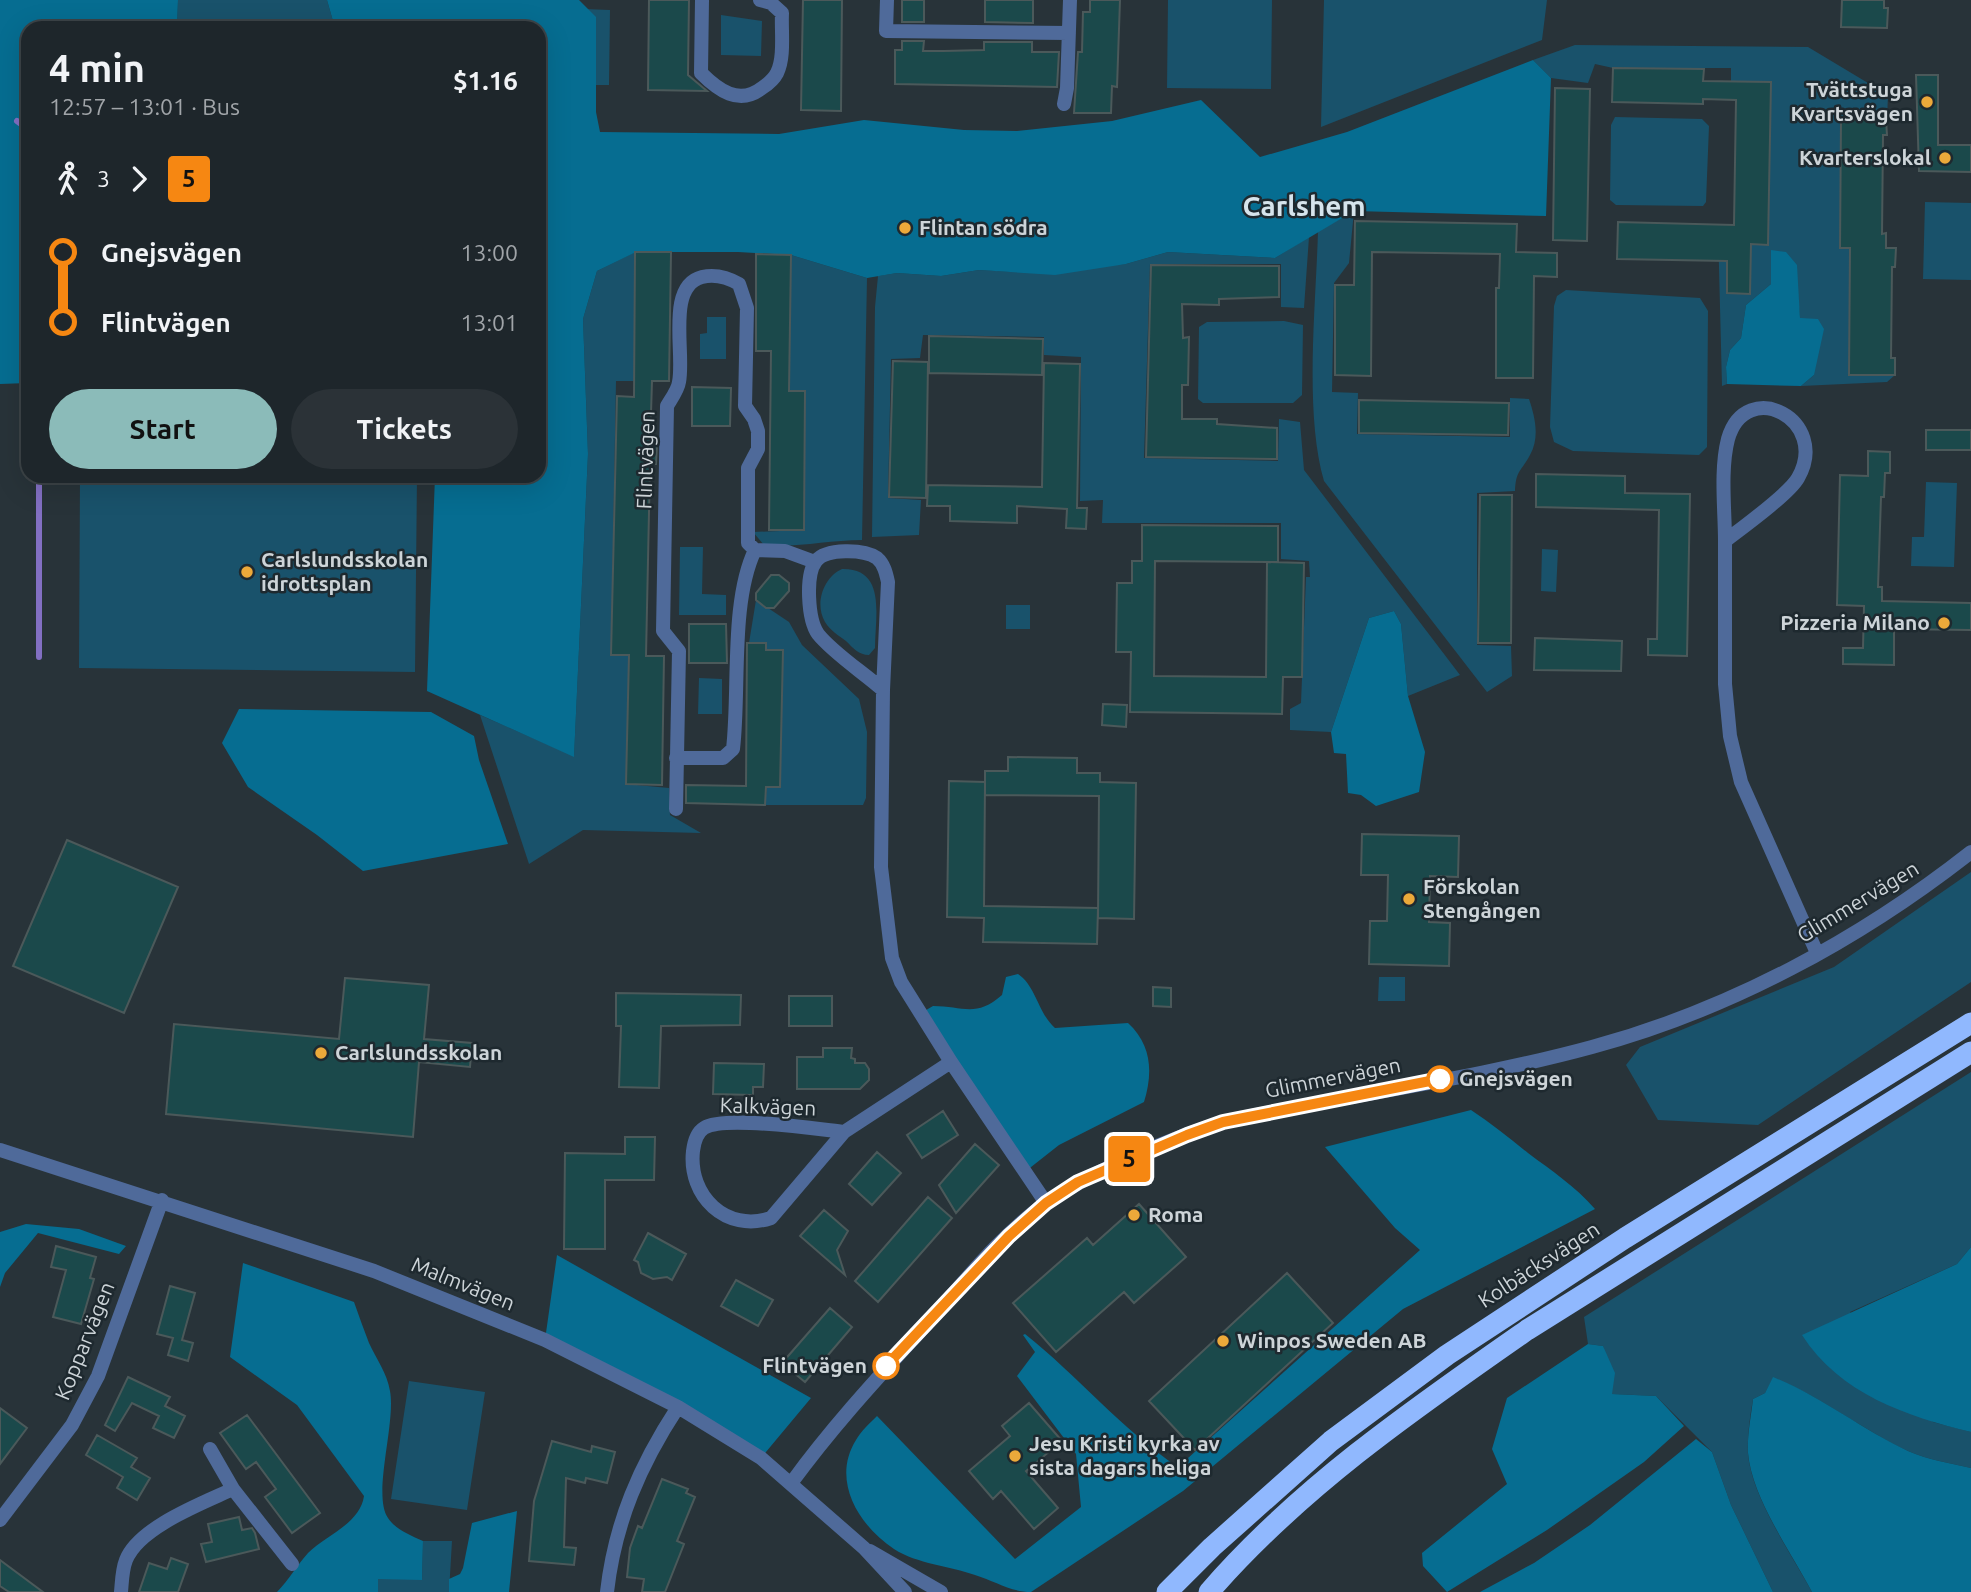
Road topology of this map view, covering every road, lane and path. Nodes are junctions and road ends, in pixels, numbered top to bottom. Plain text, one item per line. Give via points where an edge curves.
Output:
1 (702, 0) edge
2 (760, 0) edge
3 (887, 0) edge
4 (1070, 0) edge
5 (1069, 33) junction
6 (1064, 104) dead end
7 (1725, 541) junction
8 (755, 550) junction
9 (815, 562) junction
10 (883, 690) junction
11 (676, 758) junction
12 (676, 809) dead end
13 (1971, 852) edge
14 (1817, 953) junction
15 (1971, 1023) edge
16 (1971, 1052) edge
17 (951, 1062) junction
18 (844, 1132) junction
19 (0, 1150) edge
20 (162, 1200) junction
21 (1046, 1203) junction
22 (678, 1407) junction
23 (210, 1449) dead end
24 (792, 1482) junction
25 (233, 1489) junction
26 (0, 1520) edge
27 (864, 1548) junction
28 (292, 1563) dead end
29 (121, 1592) edge
30 (607, 1592) edge
31 (905, 1592) edge
32 (941, 1592) edge
33 (1167, 1592) edge
34 (1209, 1592) edge

1 - 2 street via 701,73 724,92 742,97 772,80 780,64 782,13
3 - 5 street via 887,31
4 - 5 street
5 - 6 street
7 - 7 street via 1797,481 1804,446 1802,433 1787,414 1766,408 1735,423 1727,447
7 - 14 street via 1723,636 1730,736 1741,782
8 - 9 street via 785,551
8 - 11 street, Flintvägen via 742,607 733,748 723,758
8 - 11 street, Flintvägen via 746,532 748,468 758,450 754,419 745,406 747,308 738,284 727,277 705,276 693,280 683,292 679,383 667,406 663,631 679,651
9 - 10 street via 811,620 819,634
9 - 10 street via 823,555 856,552 879,559 885,569
10 - 17 street via 881,867 892,958 901,982
11 - 12 street, Flintvägen
13 - 14 street, Glimmervägen via 1864,927
14 - 21 street, Glimmervägen via 1703,1010 1592,1047 1223,1122 1119,1163
15 - 33 highway, Kolbäcksvägen via 1625,1238 1447,1355 1331,1441
16 - 34 highway via 1461,1376 1295,1506 1243,1552
17 - 18 street, Kalkvägen
17 - 21 street
18 - 18 street, Kalkvägen via 713,1124 696,1136 692,1175 713,1207 734,1219 759,1223 781,1209
19 - 20 street, Malmvägen
20 - 22 street, Malmvägen via 443,1296 545,1340
20 - 26 street, Kopparvägen via 98,1376 72,1425
21 - 24 street, Glimmervägen via 977,1268 886,1366
22 - 24 street, Malmvägen via 731,1437
22 - 30 street via 647,1455 627,1501
23 - 25 street
24 - 27 street, Malmvägen
25 - 28 street
25 - 29 street via 179,1515 139,1543 126,1560
27 - 31 street, Malmvägen
27 - 32 street, Malmvägen

